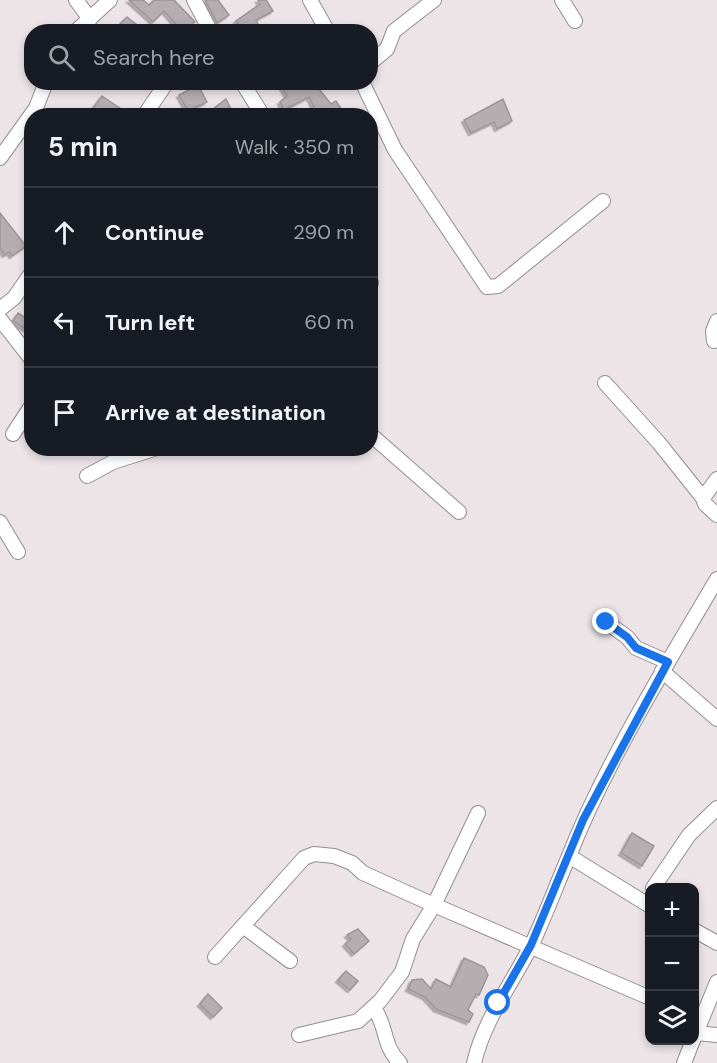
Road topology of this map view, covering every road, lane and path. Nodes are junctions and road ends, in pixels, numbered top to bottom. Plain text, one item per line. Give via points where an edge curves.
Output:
1 (76, 0) edge
2 (110, 0) edge
3 (194, 0) edge
4 (310, 0) edge
5 (434, 0) edge
6 (562, 0) edge
7 (90, 20) junction
8 (575, 21) dead end
9 (85, 24) edge
10 (207, 24) edge
11 (324, 24) edge
12 (378, 56) edge
13 (43, 90) edge
14 (162, 90) edge
15 (247, 90) edge
16 (366, 90) edge
17 (36, 108) edge
18 (149, 108) edge
19 (258, 108) edge
20 (375, 108) edge
21 (378, 115) edge
22 (24, 124) edge
23 (1, 154) edge
24 (603, 201) dead end
25 (24, 283) edge
26 (0, 309) edge
27 (0, 319) edge
28 (717, 321) edge
29 (714, 341) dead end
30 (24, 350) edge
31 (605, 383) dead end
32 (24, 417) edge
33 (13, 434) dead end
34 (378, 441) edge
35 (132, 456) edge
36 (87, 476) dead end
37 (717, 479) edge
38 (703, 498) junction
39 (459, 512) dead end
40 (717, 515) edge
41 (0, 522) edge
42 (18, 552) dead end
43 (717, 579) edge
44 (606, 622) dead end
45 (665, 667) junction
46 (717, 718) edge
47 (717, 808) edge
48 (478, 813) dead end
49 (569, 856) junction
50 (656, 883) edge
51 (645, 899) edge
52 (434, 905) junction
53 (243, 926) junction
54 (699, 933) edge
55 (717, 942) edge
56 (531, 945) junction
57 (215, 957) dead end
58 (290, 961) dead end
59 (717, 982) edge
60 (645, 996) edge
61 (374, 1008) junction
62 (699, 1023) edge
63 (699, 1031) edge
64 (298, 1035) dead end
65 (717, 1035) edge
66 (692, 1045) edge
67 (689, 1060) edge
68 (400, 1063) edge
69 (474, 1063) edge

1 - 7 street
2 - 7 street
3 - 10 street
4 - 11 street
5 - 12 street via 394,31 387,49
6 - 8 street
7 - 9 street
13 - 17 street
14 - 18 street
15 - 19 street
16 - 20 street
21 - 24 street via 395,150 487,287 498,286
22 - 23 street
25 - 26 street
27 - 30 street
28 - 29 street
31 - 38 street
32 - 33 street
34 - 39 street
35 - 36 street
37 - 38 street
38 - 40 street
41 - 42 street
43 - 45 street
44 - 45 street
45 - 46 street
45 - 49 street via 583,820
47 - 50 street via 688,835
48 - 52 street
49 - 51 street
49 - 56 street
52 - 53 street via 363,873 352,863 314,854 304,858
52 - 56 street
52 - 61 street via 413,939 402,972
53 - 57 street
53 - 58 street
54 - 55 street
56 - 60 street
56 - 69 street via 498,1003
59 - 62 street
61 - 64 street via 358,1021
61 - 68 street via 383,1023 387,1048
63 - 65 street
66 - 67 street

